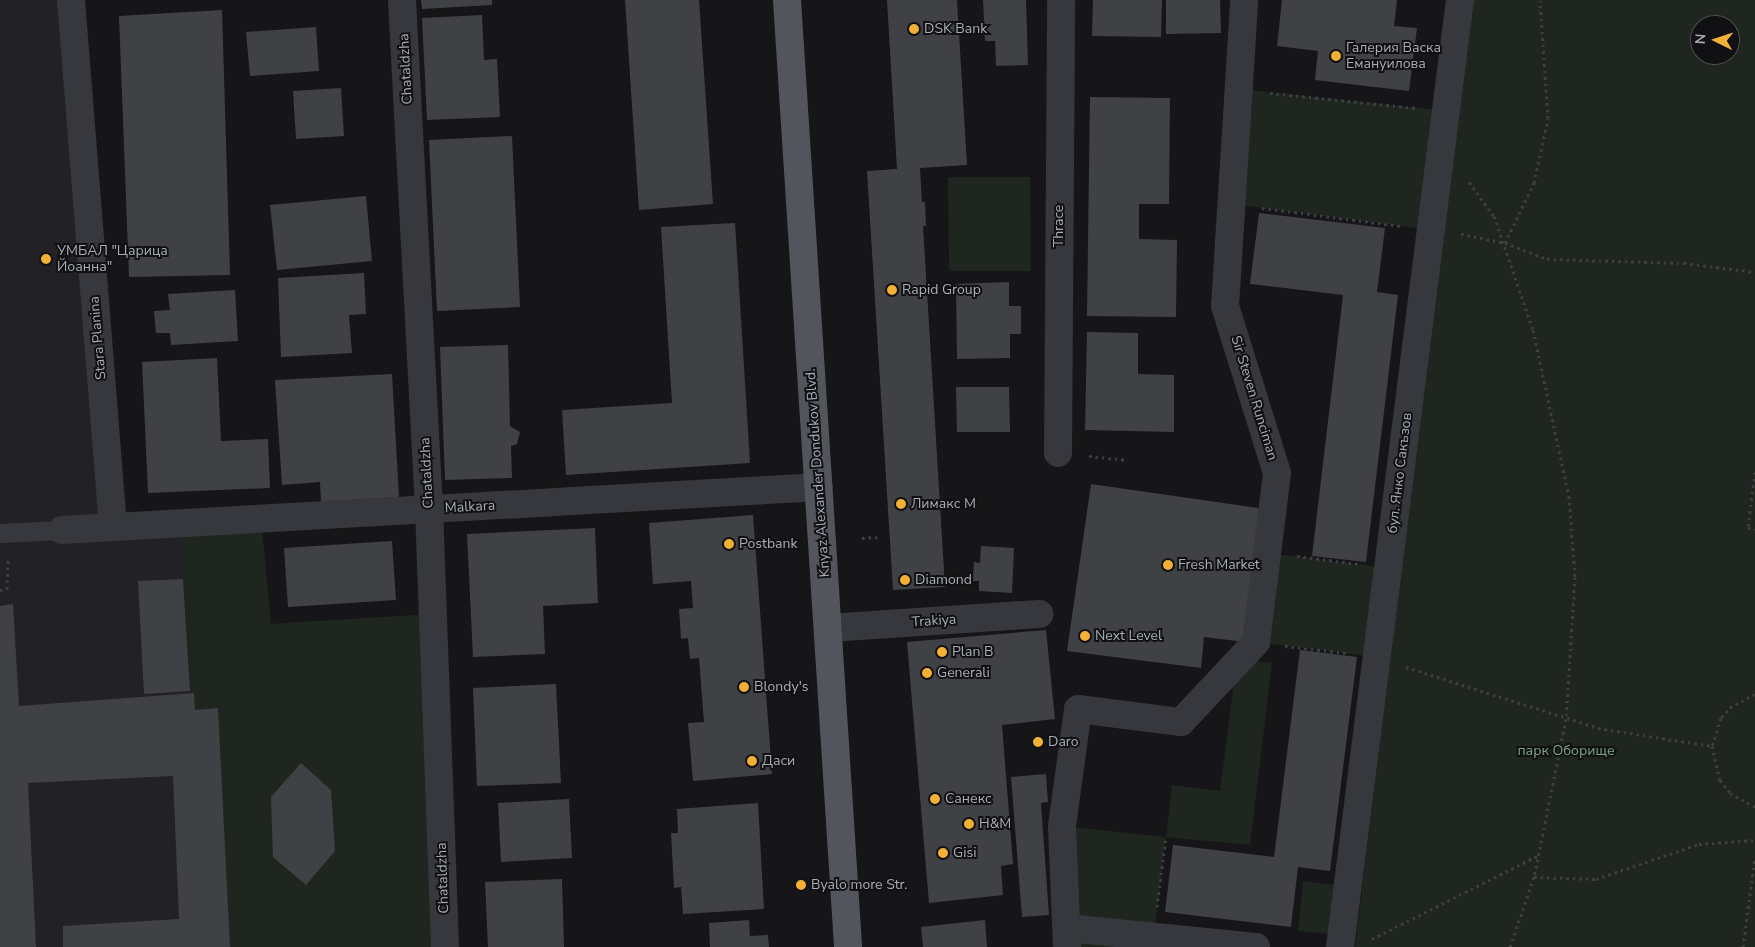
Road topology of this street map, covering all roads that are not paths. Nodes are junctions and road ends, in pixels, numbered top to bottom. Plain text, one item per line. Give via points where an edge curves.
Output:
1 (71, 0) edge
2 (402, 0) edge
3 (787, 0) edge
4 (1061, 0) edge
5 (1244, 0) edge
6 (1460, 0) edge
7 (1058, 453) road end
8 (818, 487) junction
9 (429, 509) junction
10 (113, 527) junction
11 (62, 530) joint
12 (0, 533) edge
13 (1040, 614) dead end
14 (828, 628) junction
15 (1067, 937) edge
16 (1353, 945) edge
17 (445, 947) edge
18 (848, 947) edge
19 (1256, 947) edge

1 - 10 street, Stara Planina
2 - 9 street, Chataldzha
3 - 8 main road, Knyaz Alexander Dondukov Blvd.
4 - 7 street, Thrace
5 - 15 street, Sir Steven Runciman via 1225,306 1277,473 1256,642 1181,722 1078,708 1062,826
6 - 16 street, бул. Янко Сакъзов via 1446,111 1445,232 1376,657
8 - 9 street, Malkara
8 - 14 main road, Knyaz Alexander Dondukov Blvd.
9 - 10 street, Malkara
9 - 17 street, Chataldzha
10 - 11 street, Malkara
11 - 12 lane
13 - 14 street, Trakiya
14 - 18 main road, Knyaz Alexander Dondukov Blvd.
15 - 19 street via 1154,935

